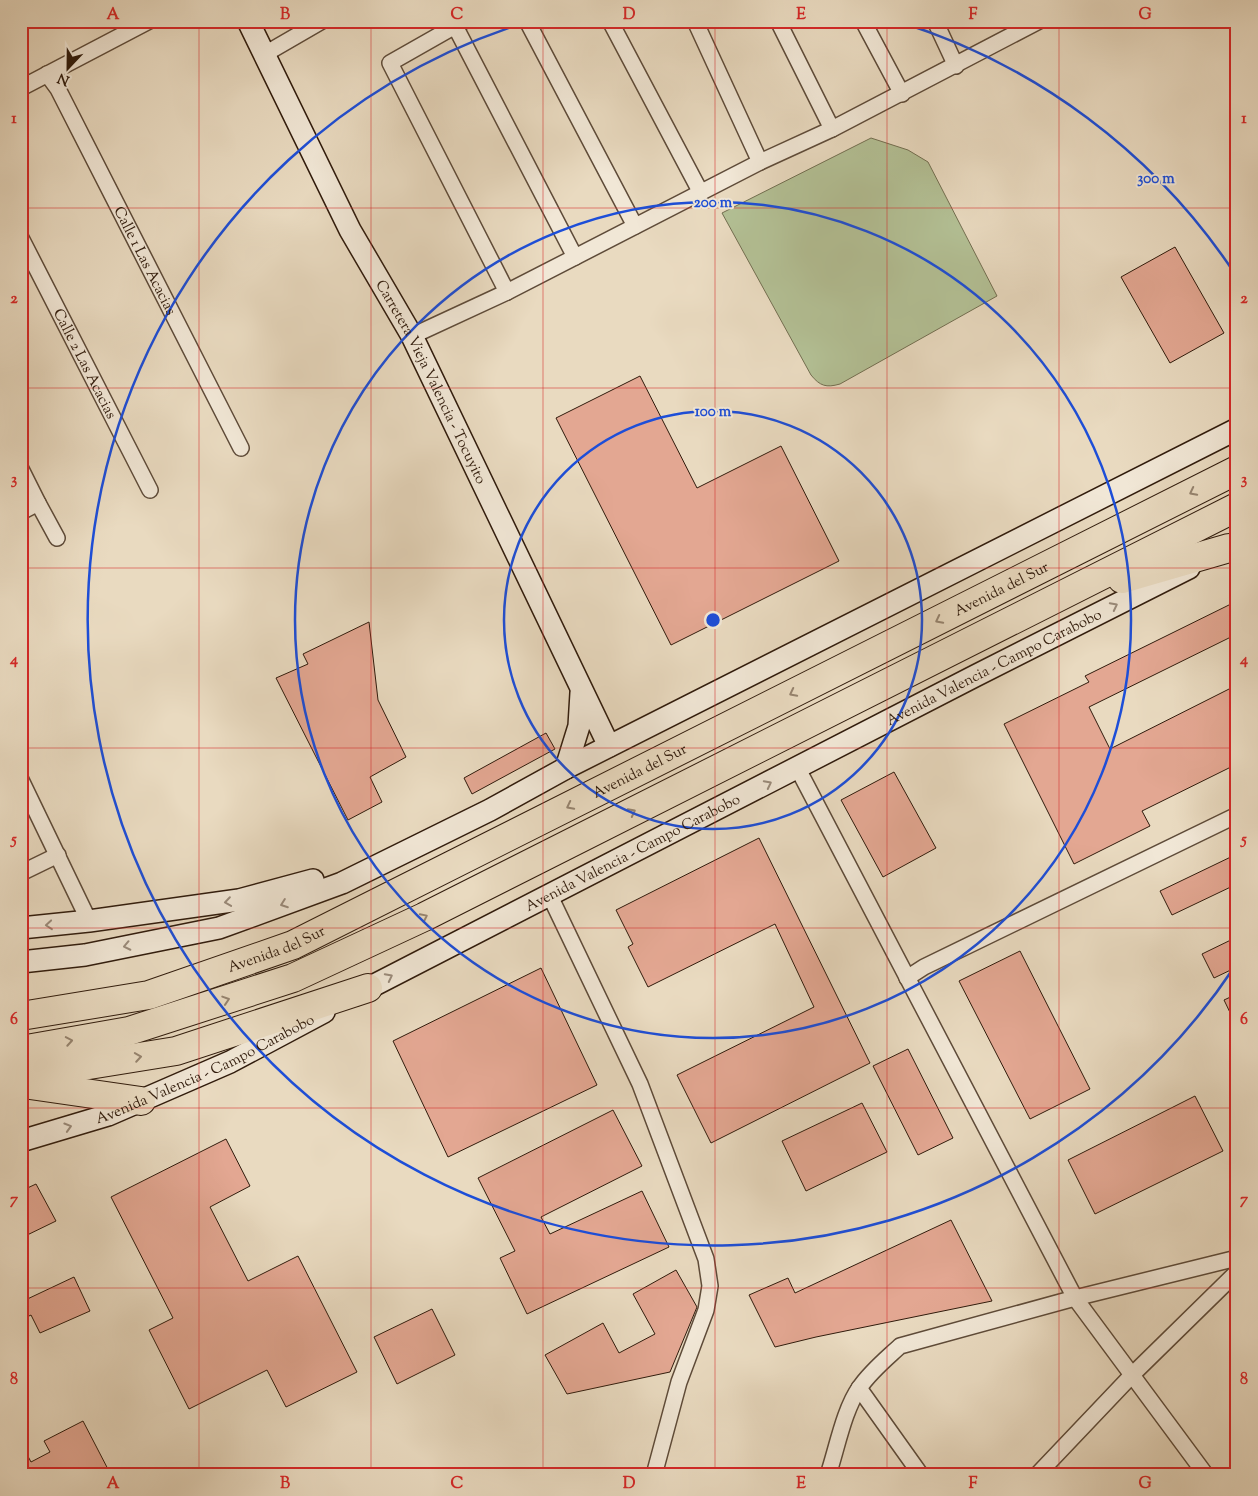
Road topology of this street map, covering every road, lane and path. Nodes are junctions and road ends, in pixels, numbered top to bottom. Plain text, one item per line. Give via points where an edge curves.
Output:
1 (150, 21) edge
2 (248, 21) edge
3 (322, 21) edge
4 (527, 21) edge
5 (610, 21) edge
6 (695, 21) edge
7 (778, 21) edge
8 (863, 21) edge
9 (935, 21) edge
10 (1039, 21) edge
11 (459, 23) edge
12 (1014, 27) edge
13 (265, 54) junction
14 (956, 66) junction
15 (48, 74) junction
16 (21, 88) edge
17 (902, 94) junction
18 (832, 129) junction
19 (760, 162) junction
20 (701, 194) junction
21 (635, 226) junction
22 (21, 238) edge
23 (575, 257) junction
24 (507, 292) junction
25 (412, 336) junction
26 (1237, 429) edge
27 (242, 448) dead end
28 (21, 469) edge
29 (1237, 470) edge
30 (150, 490) dead end
31 (38, 503) junction
32 (1237, 507) edge
33 (21, 512) edge
34 (57, 538) dead end
35 (1233, 546) edge
36 (1061, 596) junction
37 (581, 691) junction
38 (609, 746) junction
39 (566, 768) junction
40 (798, 769) junction
41 (21, 780) edge
42 (26, 800) edge
43 (1237, 815) edge
44 (58, 855) junction
45 (377, 866) junction
46 (21, 873) edge
47 (549, 894) junction
48 (89, 922) junction
49 (21, 928) edge
50 (21, 962) edge
51 (907, 978) junction
52 (368, 988) junction
53 (21, 1016) edge
54 (21, 1050) edge
55 (21, 1076) edge
56 (21, 1084) edge
57 (141, 1101) junction
58 (21, 1141) edge
59 (1237, 1258) edge
60 (1237, 1272) edge
61 (1075, 1298) junction
62 (1133, 1374) junction
63 (859, 1388) junction
64 (654, 1475) edge
65 (828, 1475) edge
66 (921, 1475) edge
67 (1037, 1475) edge
68 (1206, 1475) edge

1 - 15 street
2 - 13 street, Carretera Vieja Valencia - Tocuyito
3 - 13 street
4 - 21 street
5 - 20 street
6 - 19 street
7 - 18 street
8 - 17 street
9 - 14 street
10 - 12 street
11 - 23 street
11 - 24 street via 390,64
12 - 14 street
13 - 25 street, Carretera Vieja Valencia - Tocuyito via 350,230
14 - 17 street
15 - 16 street
15 - 27 street, Calle 1 Las Acacias
17 - 18 street
18 - 19 street
19 - 20 street
20 - 21 street
21 - 23 street
22 - 30 street, Calle 2 Las Acacias
23 - 24 street
24 - 25 street
25 - 37 street, Carretera Vieja Valencia - Tocuyito
26 - 38 street
28 - 31 street
29 -> 53 highway, Avenida del Sur via 294,945 149,995
31 - 33 street
31 - 34 street
32 - 36 highway, Avenida del Sur
35 - 36 highway
40 -> 35 street, Avenida Valencia - Campo Carabobo
54 -> 36 highway, Avenida del Sur via 129,1031 293,978 424,917
37 - 38 street, Carretera Vieja Valencia - Tocuyito
37 - 39 street via 579,726
38 - 39 street
39 - 45 street
47 -> 40 street, Avenida Valencia - Campo Carabobo
40 - 51 street
41 - 42 street
42 - 44 street
43 - 51 street
44 - 46 street
44 - 48 street
45 -> 48 street via 239,900
45 -> 50 street via 342,883 219,928 85,955
52 -> 47 street, Avenida Valencia - Campo Carabobo
47 - 64 street via 640,1084 706,1259 710,1286 706,1310 679,1382
48 -> 49 street
51 - 61 street
55 -> 52 highway via 176,1050
52 - 57 street, Avenida Valencia - Campo Carabobo via 230,1062
56 - 57 highway
58 -> 57 street, Avenida Valencia - Campo Carabobo via 108,1115
59 - 61 street
60 - 62 street
61 - 62 street
61 - 63 street via 900,1346
62 - 67 street
62 - 68 street
63 - 65 street
63 - 66 street

